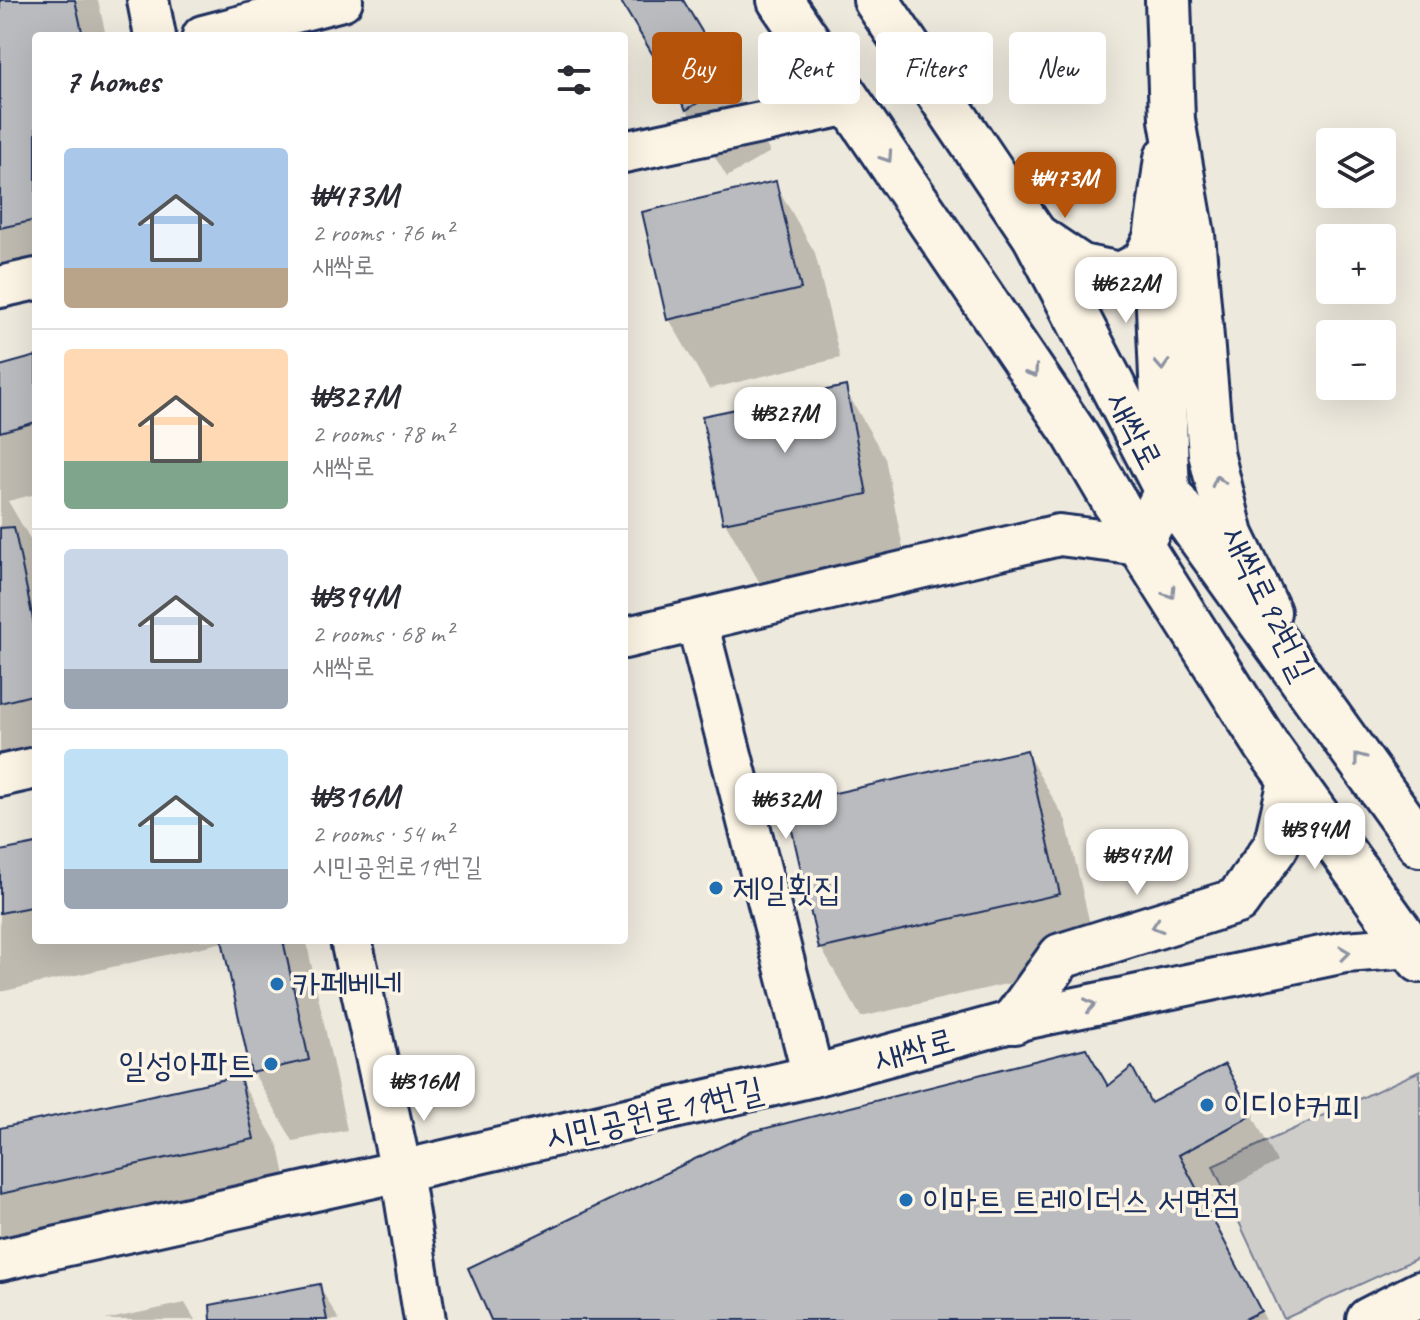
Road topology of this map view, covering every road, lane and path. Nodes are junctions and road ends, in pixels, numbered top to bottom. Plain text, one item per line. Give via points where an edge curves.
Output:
1 (148, 0) edge
2 (342, 0) edge
3 (780, 0) edge
4 (876, 0) edge
5 (1168, 0) edge
6 (154, 32) edge
7 (218, 32) edge
8 (802, 32) edge
9 (850, 104) joint
10 (1172, 120) junction
11 (628, 151) edge
12 (1035, 236) junction
13 (1156, 239) junction
14 (32, 280) edge
15 (0, 287) edge
16 (1167, 491) junction
17 (1140, 545) junction
18 (697, 622) junction
19 (628, 637) edge
20 (1319, 704) junction
21 (32, 769) edge
22 (0, 776) edge
23 (1291, 781) junction
24 (1420, 844) edge
25 (352, 944) edge
26 (1416, 953) edge
27 (1014, 1021) junction
28 (813, 1076) junction
29 (401, 1171) junction
30 (0, 1260) edge
31 (425, 1320) edge

1 - 6 street
2 - 7 street
3 - 8 main road, 새싹로
4 - 12 main road, 새싹로
5 - 10 main road, 새싹로92번길
9 - 11 street
9 -> 17 main road, 새싹로 via 1076,436
10 - 13 main road, 새싹로92번길
20 -> 10 main road, 새싹로92번길 via 1231,535 1211,453 1192,235
12 - 13 main road via 1081,267 1121,275 1144,263
12 - 16 main road, 새싹로
13 -> 16 main road, 새싹로92번길
14 - 15 street
16 - 17 main road, 새싹로92번길
16 - 20 main road, 새싹로
17 - 18 street via 1059,535
17 -> 23 main road, 새싹로
18 - 19 street
18 - 28 street
24 -> 20 main road, 새싹로
21 - 22 street
23 - 26 main road, 새싹로
23 -> 27 main road via 1276,846 1237,901 1061,956
25 - 29 street
27 -> 26 street, 새싹로 via 1345,952
27 - 28 street, 새싹로
28 - 29 street, 시민공원로19번길
29 - 30 street, 시민공원로19번길
29 - 31 street

